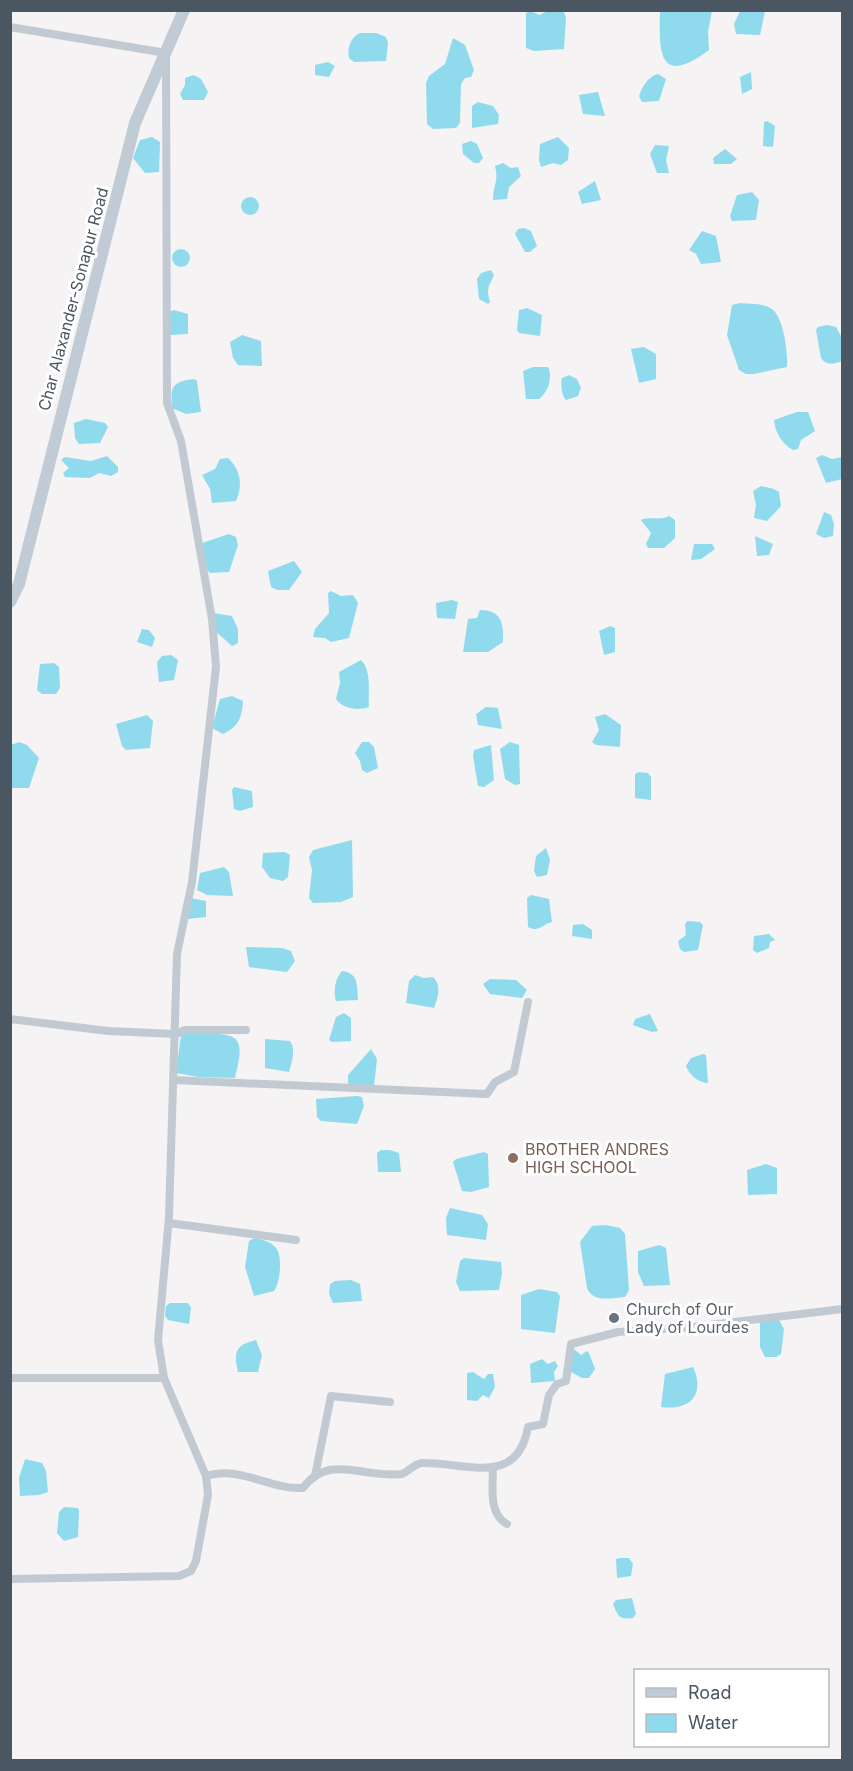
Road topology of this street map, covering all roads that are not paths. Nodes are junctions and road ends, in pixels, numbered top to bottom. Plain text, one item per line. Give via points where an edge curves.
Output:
1 (184, 10) edge
2 (10, 27) edge
3 (166, 53) junction
4 (15, 583) edge
5 (10, 602) edge
6 (528, 1002) dead end
7 (10, 1019) edge
8 (246, 1030) dead end
9 (176, 1034) junction
10 (174, 1080) junction
11 (168, 1224) junction
12 (296, 1240) dead end
13 (843, 1309) edge
14 (10, 1378) edge
15 (164, 1378) junction
16 (390, 1402) dead end
17 (493, 1467) junction
18 (206, 1476) junction
19 (315, 1476) junction
20 (507, 1524) dead end
21 (10, 1579) edge

1 - 3 main road, Char Alaxander-Sonapur Road
2 - 3 street
3 - 4 main road, Char Alaxander-Sonapur Road via 135,123
3 - 9 street via 167,403 182,441 212,619 216,667 192,882 177,954
4 - 5 main road, Char Alaxander-Sonapur Road
6 - 10 street via 514,1072 495,1082 487,1094
7 - 9 street via 108,1031
8 - 9 street via 185,1030
9 - 10 street
10 - 11 street
11 - 12 street
11 - 15 street via 159,1340
13 - 17 street via 618,1332 571,1344 566,1382 556,1384 549,1395 543,1424 528,1427 520,1454 511,1462
14 - 15 street
15 - 18 street
16 - 19 street via 331,1396
17 - 19 street via 419,1463 401,1474 329,1468
17 - 20 street via 495,1510
18 - 19 street via 231,1472 290,1489 303,1488
18 - 21 street via 204,1522 191,1571 179,1576

